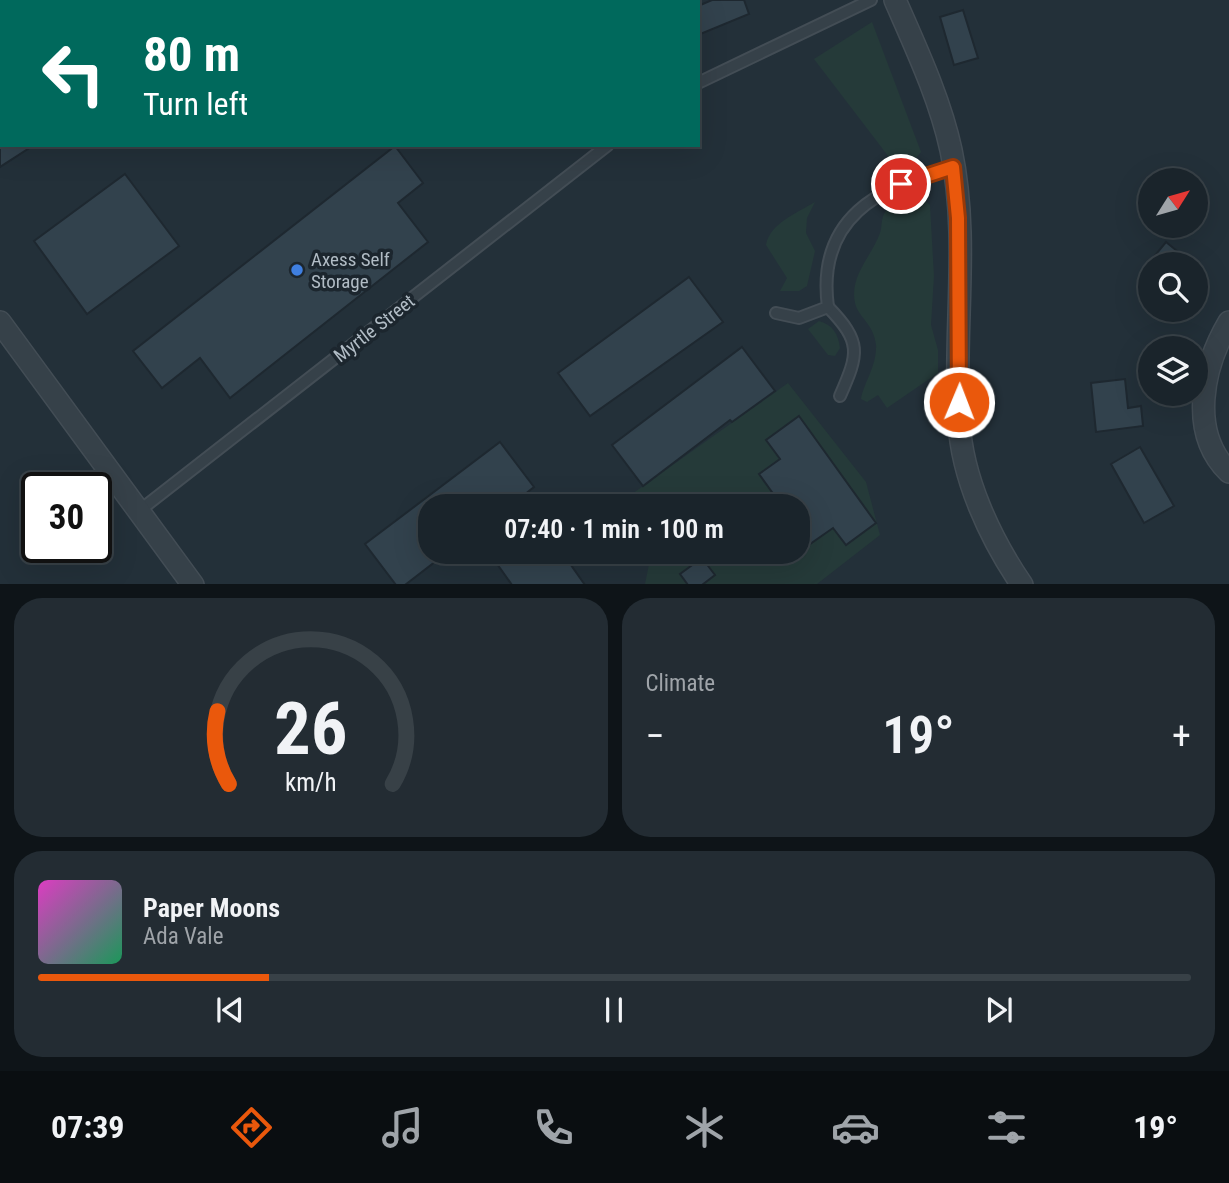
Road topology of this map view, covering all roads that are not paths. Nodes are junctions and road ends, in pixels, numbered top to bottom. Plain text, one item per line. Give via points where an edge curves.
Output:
1 (870, 0) edge
2 (895, 0) edge
3 (700, 82) edge
4 (605, 147) edge
5 (953, 167) junction
6 (828, 307) junction
7 (776, 313) dead end
8 (0, 322) edge
9 (1229, 322) edge
10 (840, 396) dead end
11 (1229, 472) edge
12 (139, 511) junction
13 (194, 584) edge
14 (1022, 584) edge

1 - 3 lane
2 - 5 street via 921,61
4 - 12 lane, Myrtle Street
5 - 6 lane via 920,175 861,204 832,250 825,284
5 - 14 street via 959,253 959,424 971,484
6 - 7 lane via 799,318
6 - 10 lane via 848,328 856,352
8 - 12 street
9 - 11 street via 1211,360 1203,419 1213,448
12 - 13 street

